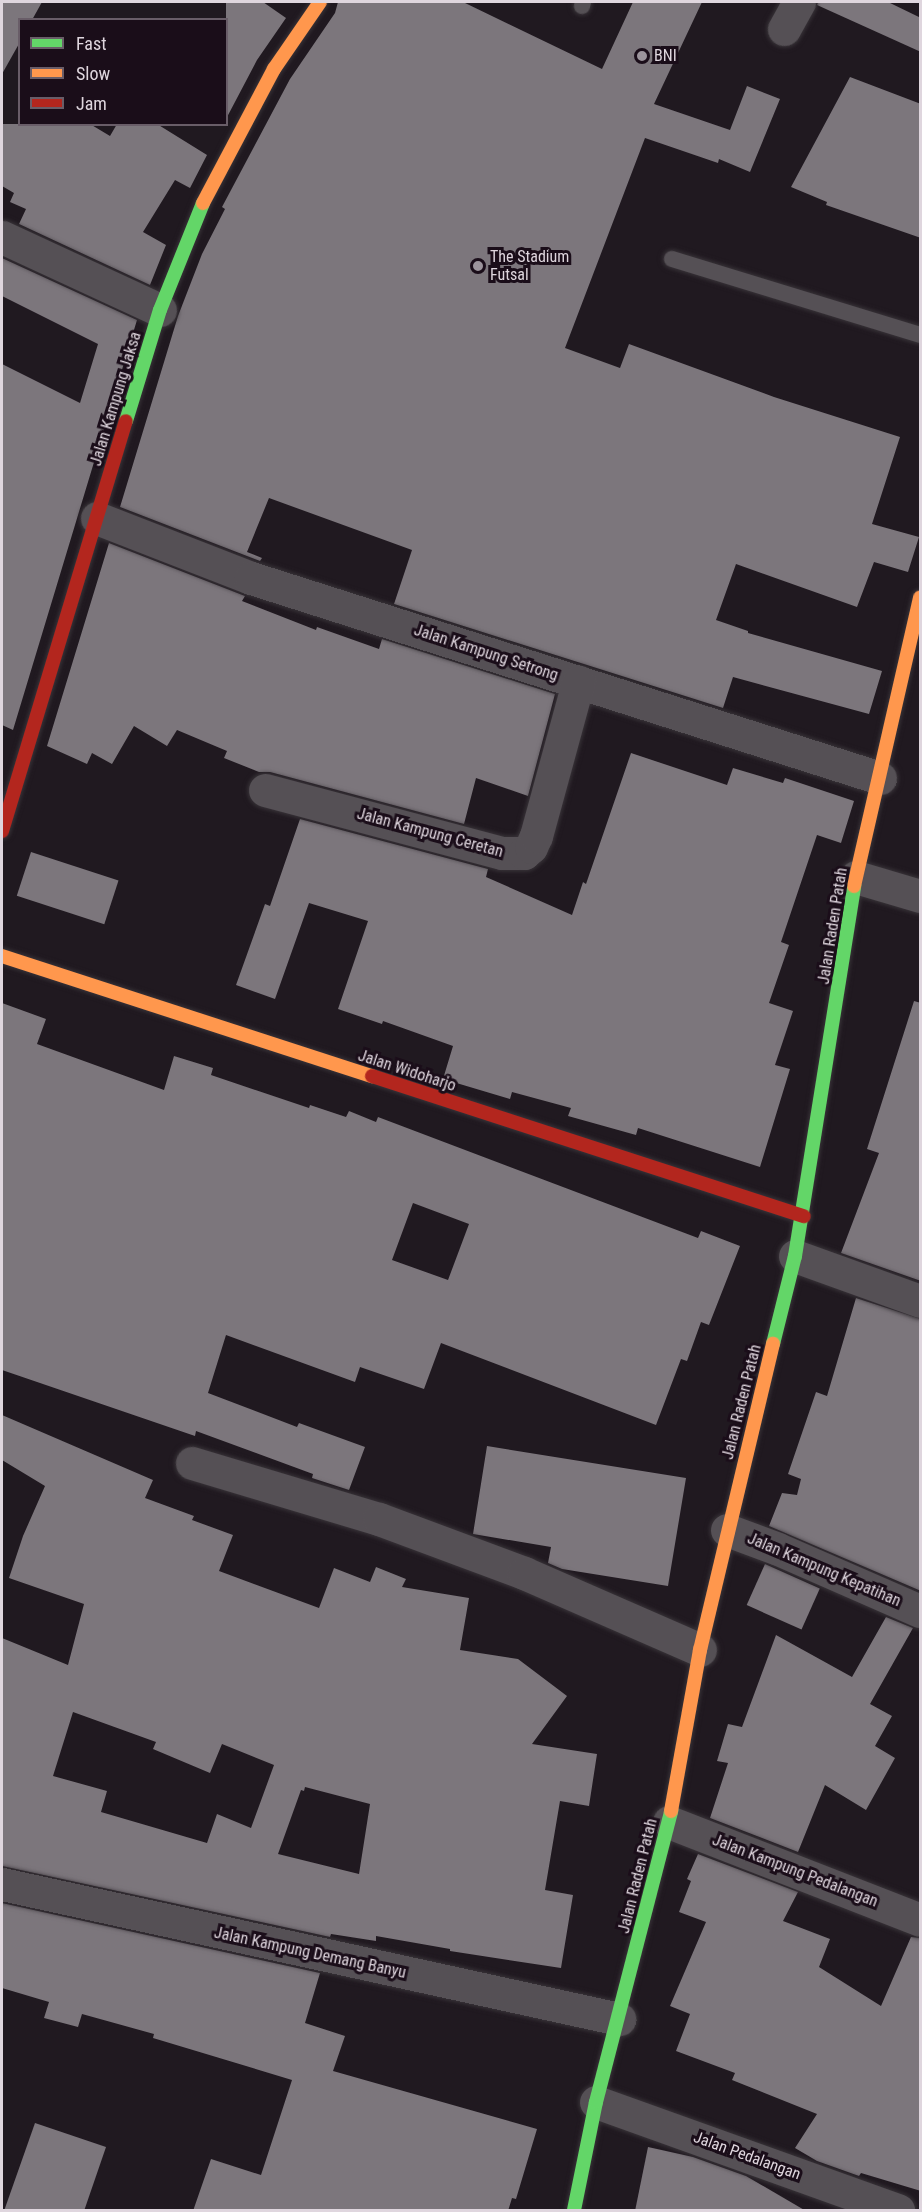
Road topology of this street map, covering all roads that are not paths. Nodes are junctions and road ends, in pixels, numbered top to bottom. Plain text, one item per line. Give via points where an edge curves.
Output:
1 (320, 2) edge
2 (2, 237) edge
3 (672, 259) dead end
4 (160, 310) junction
5 (921, 335) edge
6 (96, 518) junction
7 (921, 597) edge
8 (578, 682) junction
9 (880, 778) junction
10 (265, 790) dead end
11 (2, 831) edge
12 (856, 877) junction
13 (921, 896) edge
14 (2, 956) edge
15 (804, 1216) junction
16 (795, 1256) junction
17 (921, 1301) edge
18 (192, 1462) dead end
19 (726, 1530) junction
20 (921, 1611) edge
21 (700, 1650) junction
22 (669, 1822) junction
23 (2, 1884) edge
24 (921, 1920) edge
25 (619, 2019) junction
26 (596, 2102) junction
27 (574, 2211) edge
28 (898, 2211) edge

1 - 4 main road, Jalan Kampung Jaksa via 274,69 210,190
2 - 4 street
3 - 5 lane
4 - 6 main road, Jalan Kampung Jaksa
6 - 8 street, Jalan Kampung Setrong via 251,578
6 - 11 main road, Jalan Kampung Jaksa
7 - 9 main road, Jalan Raden Patah
8 - 9 street, Jalan Kampung Setrong
8 - 10 street, Jalan Kampung Ceretan via 536,836 524,853 502,853
9 - 12 main road, Jalan Raden Patah
12 - 13 street
12 - 15 main road, Jalan Raden Patah
14 - 15 main road, Jalan Widoharjo
15 - 16 main road, Jalan Raden Patah
16 - 17 street
16 - 19 main road, Jalan Raden Patah
18 - 21 street via 379,1520 524,1573
19 - 20 street, Jalan Kampung Kepatihan
19 - 21 main road, Jalan Raden Patah
21 - 22 main road, Jalan Raden Patah
22 - 24 street, Jalan Kampung Pedalangan
22 - 25 main road, Jalan Raden Patah
23 - 25 street, Jalan Kampung Demang Banyu
25 - 26 main road, Jalan Raden Patah
26 - 27 main road, Jalan Raden Patah
26 - 28 street, Jalan Pedalangan

